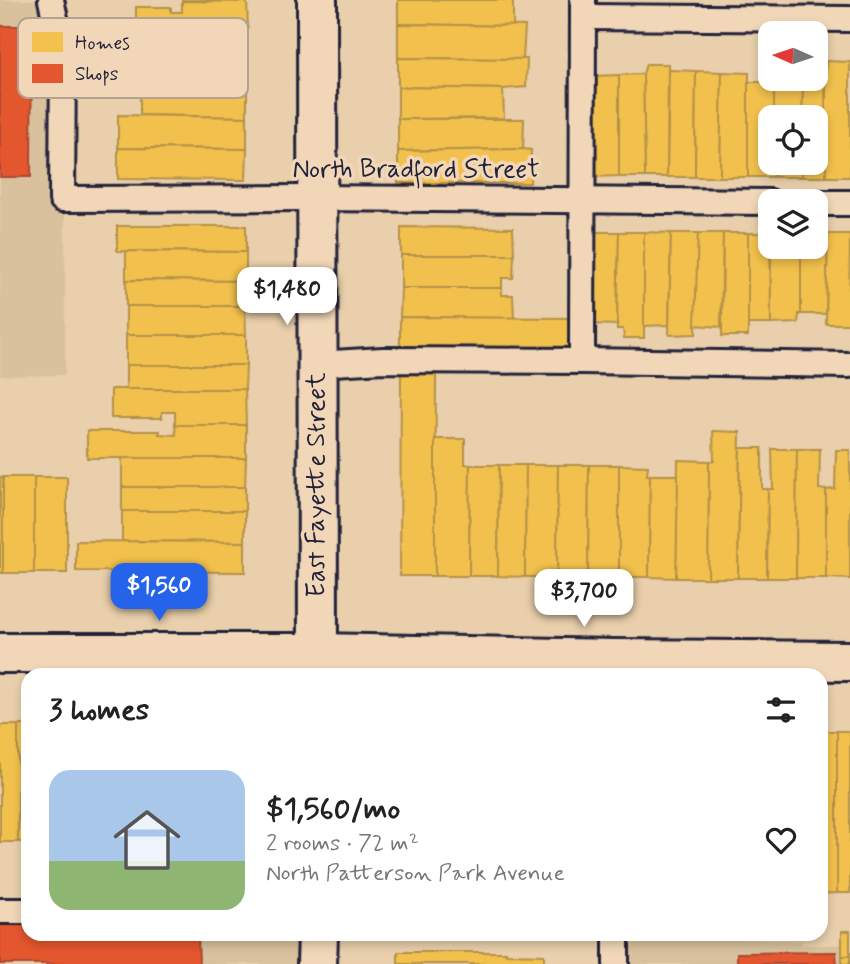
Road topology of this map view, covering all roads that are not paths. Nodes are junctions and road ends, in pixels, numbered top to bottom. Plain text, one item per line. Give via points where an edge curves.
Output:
1 (51, 0) edge
2 (317, 0) edge
3 (583, 9) edge
4 (55, 18) edge
5 (850, 19) edge
6 (63, 98) edge
7 (316, 198) junction
8 (583, 201) junction
9 (758, 202) edge
10 (828, 203) edge
11 (850, 203) edge
12 (582, 361) junction
13 (317, 364) junction
14 (850, 365) edge
15 (0, 653) edge
16 (850, 661) edge
17 (318, 664) edge
18 (613, 667) edge
19 (21, 911) edge
20 (0, 912) edge
21 (317, 941) edge
22 (616, 941) edge
23 (317, 964) edge
24 (616, 964) edge

1 - 4 lane, North Bradford Street
2 - 7 street, East Fayette Street
3 - 5 lane
3 - 8 lane
6 - 7 lane, North Bradford Street via 62,200
7 - 8 lane, North Bradford Street
7 - 13 street, East Fayette Street
8 - 9 lane, North Bradford Street
8 - 12 lane
10 - 11 lane
12 - 13 lane
12 - 14 lane
13 - 17 street, East Fayette Street
15 - 17 street
16 - 18 street
17 - 18 street
19 - 20 lane
21 - 23 street
22 - 24 lane

